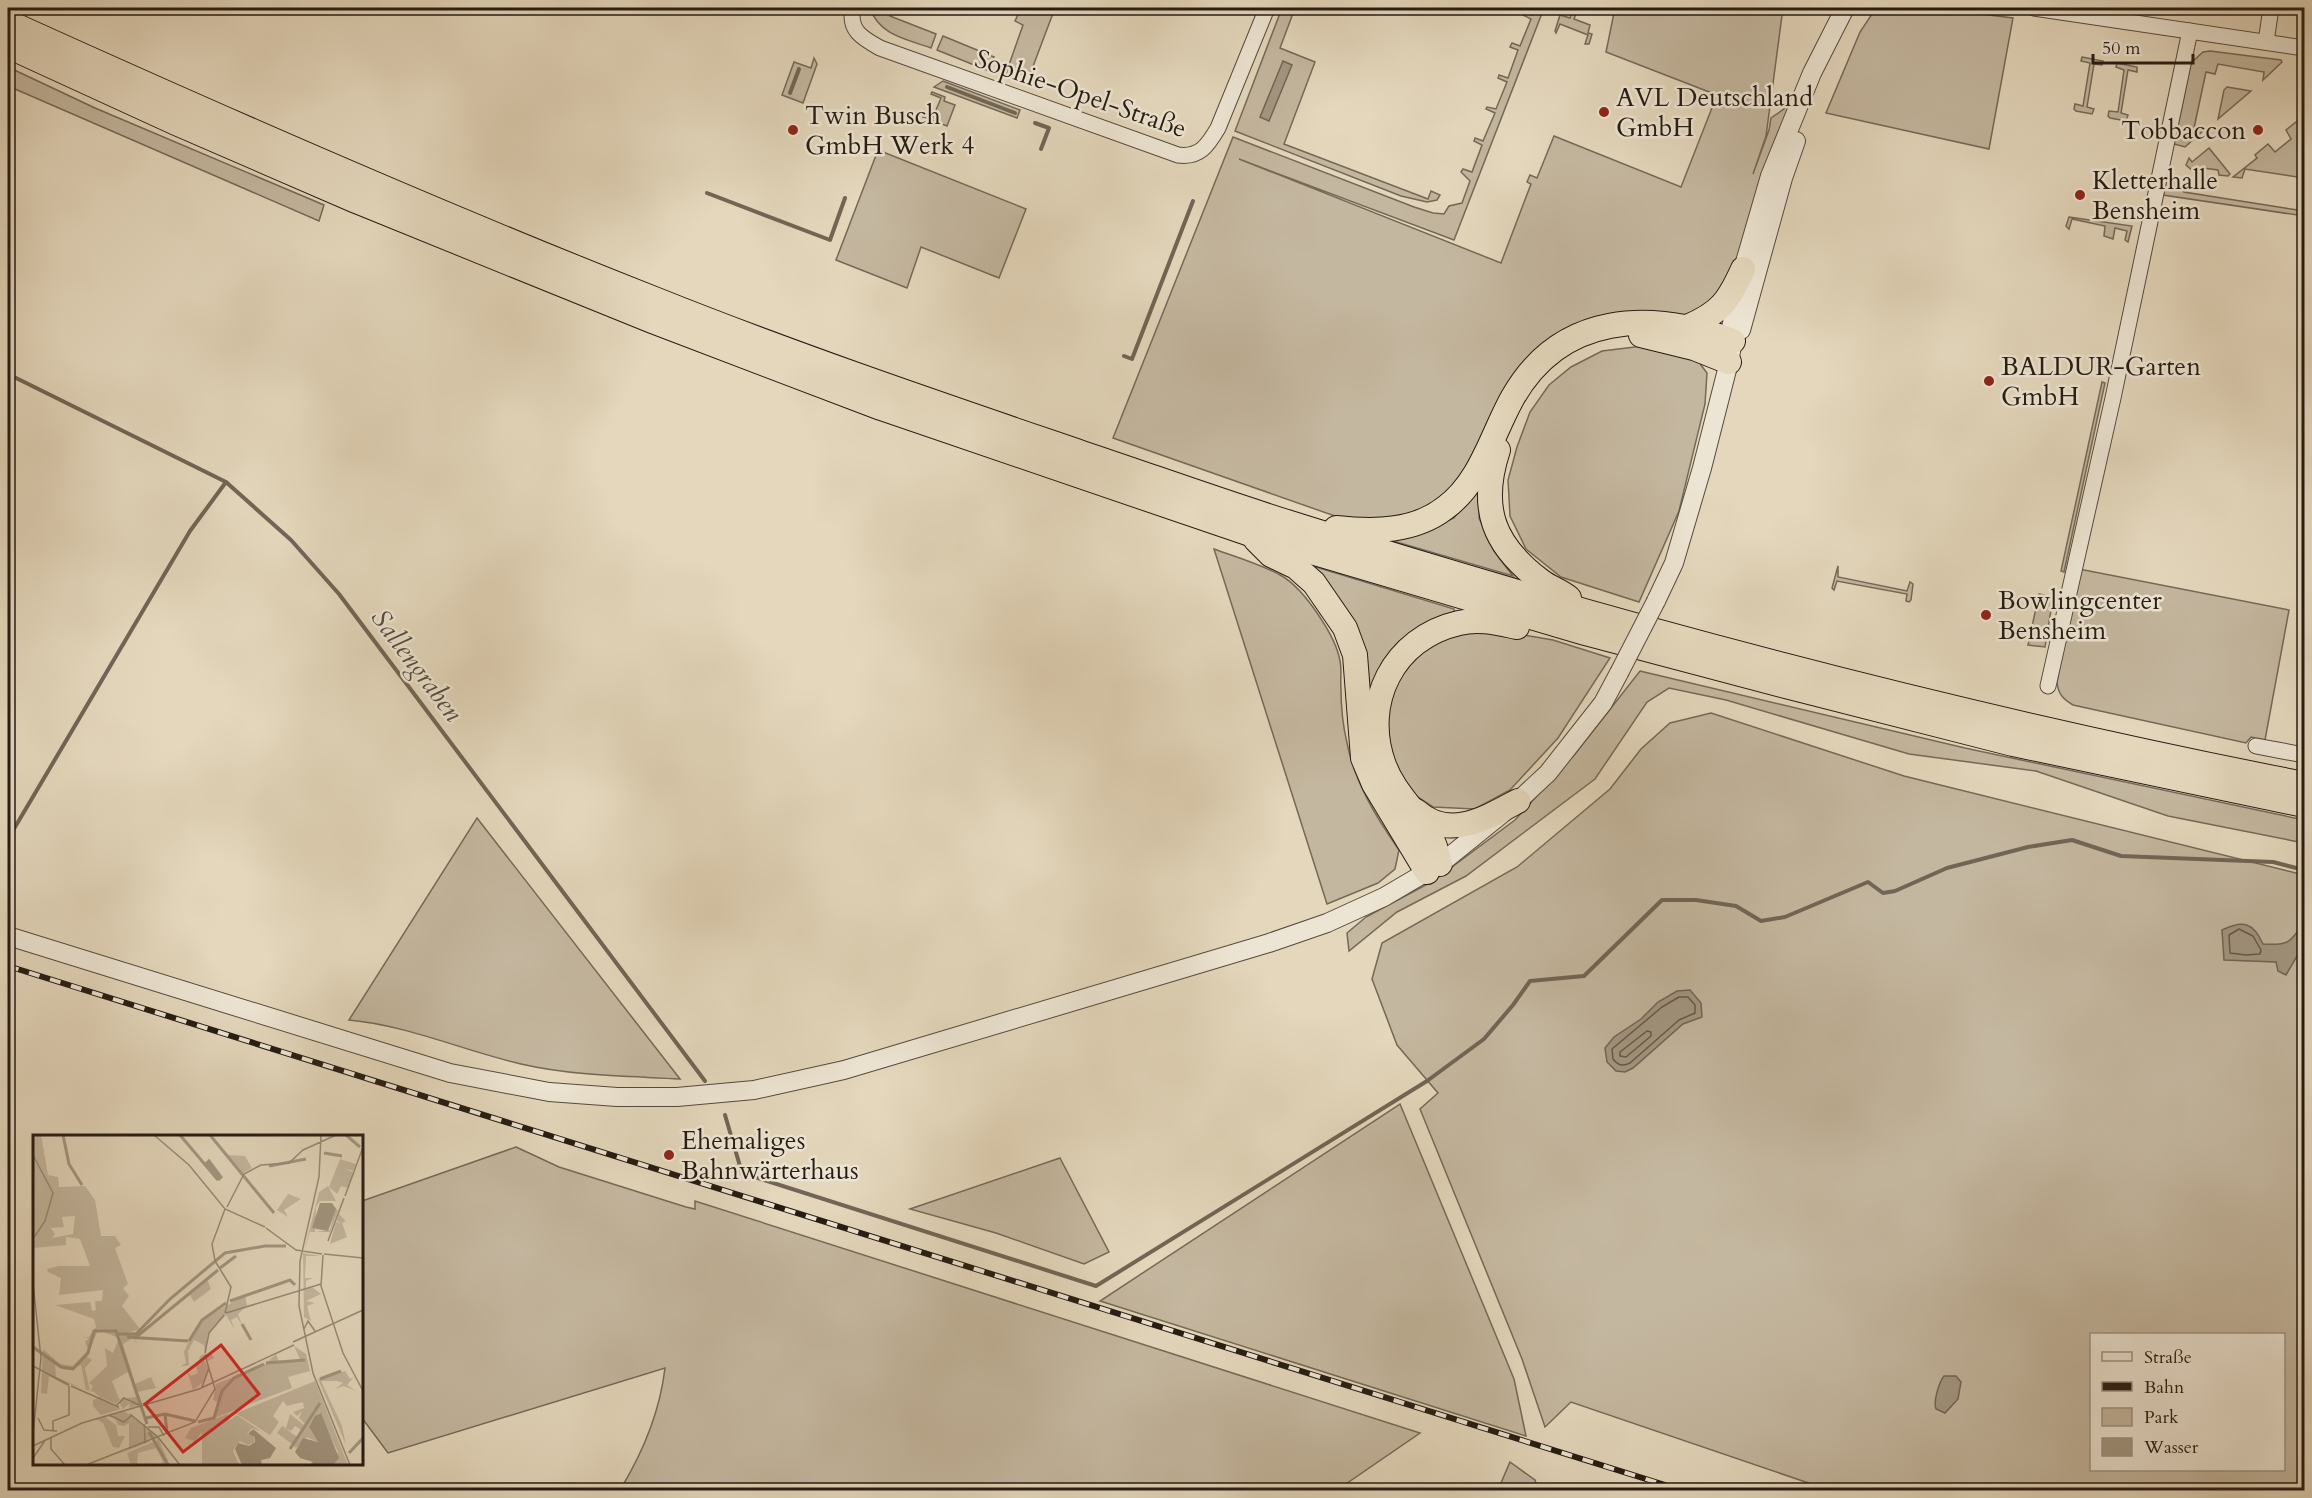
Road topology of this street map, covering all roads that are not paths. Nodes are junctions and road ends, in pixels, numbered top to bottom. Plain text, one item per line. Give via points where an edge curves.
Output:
1 (853, 8) edge
2 (1267, 8) edge
3 (1845, 8) edge
4 (1860, 8) edge
5 (2034, 8) edge
6 (2271, 8) edge
7 (8, 22) edge
8 (2190, 31) junction
9 (2266, 42) junction
10 (8, 46) edge
11 (2304, 48) edge
12 (1743, 268) junction
13 (1687, 327) junction
14 (1731, 351) junction
15 (1283, 521) junction
16 (1247, 533) junction
17 (1585, 622) junction
18 (2048, 686) dead end
19 (2256, 746) dead end
20 (2304, 755) edge
21 (2304, 784) edge
22 (1518, 801) junction
23 (1406, 802) junction
24 (2304, 806) edge
25 (1433, 868) junction
26 (8, 936) edge

1 - 2 street, Sophie-Opel-Straße via 852,26 858,35 880,48 1189,157 1209,145 1218,128
3 - 12 street via 1792,118
4 - 14 street via 1801,128 1783,178 1741,330
5 - 8 street
6 - 9 street
7 - 15 highway via 229,123 659,301 866,379
8 - 9 street
8 - 18 street
9 - 11 street
10 - 16 highway via 356,201 652,321 881,408
12 - 13 highway via 1719,310
12 - 14 street via 1731,328
13 - 14 highway
13 - 15 highway via 1621,323 1587,330 1558,345 1533,368 1513,397 1469,484 1445,508 1414,524 1385,531
14 - 17 highway via 1695,348 1649,335 1623,333 1592,340 1568,351 1540,375 1520,403 1491,471 1489,500 1496,532 1517,561 1563,593
14 - 22 street, bridge via 1674,564 1603,703 1548,773
15 - 17 highway
16 - 17 highway
16 - 25 highway via 1271,555 1296,567 1314,583 1345,628 1355,655 1364,758 1374,784
17 - 21 highway via 1785,665 1986,716
17 - 23 highway via 1549,633 1484,621 1459,623 1432,632 1399,658 1386,679 1376,729 1385,768
17 - 24 highway via 2013,744
19 - 20 street
22 - 23 highway via 1483,820 1459,827 1425,819
22 - 25 street
23 - 25 highway via 1432,838
25 - 26 street via 1384,897 1269,943 844,1070 754,1090 677,1097 549,1092 450,1073

